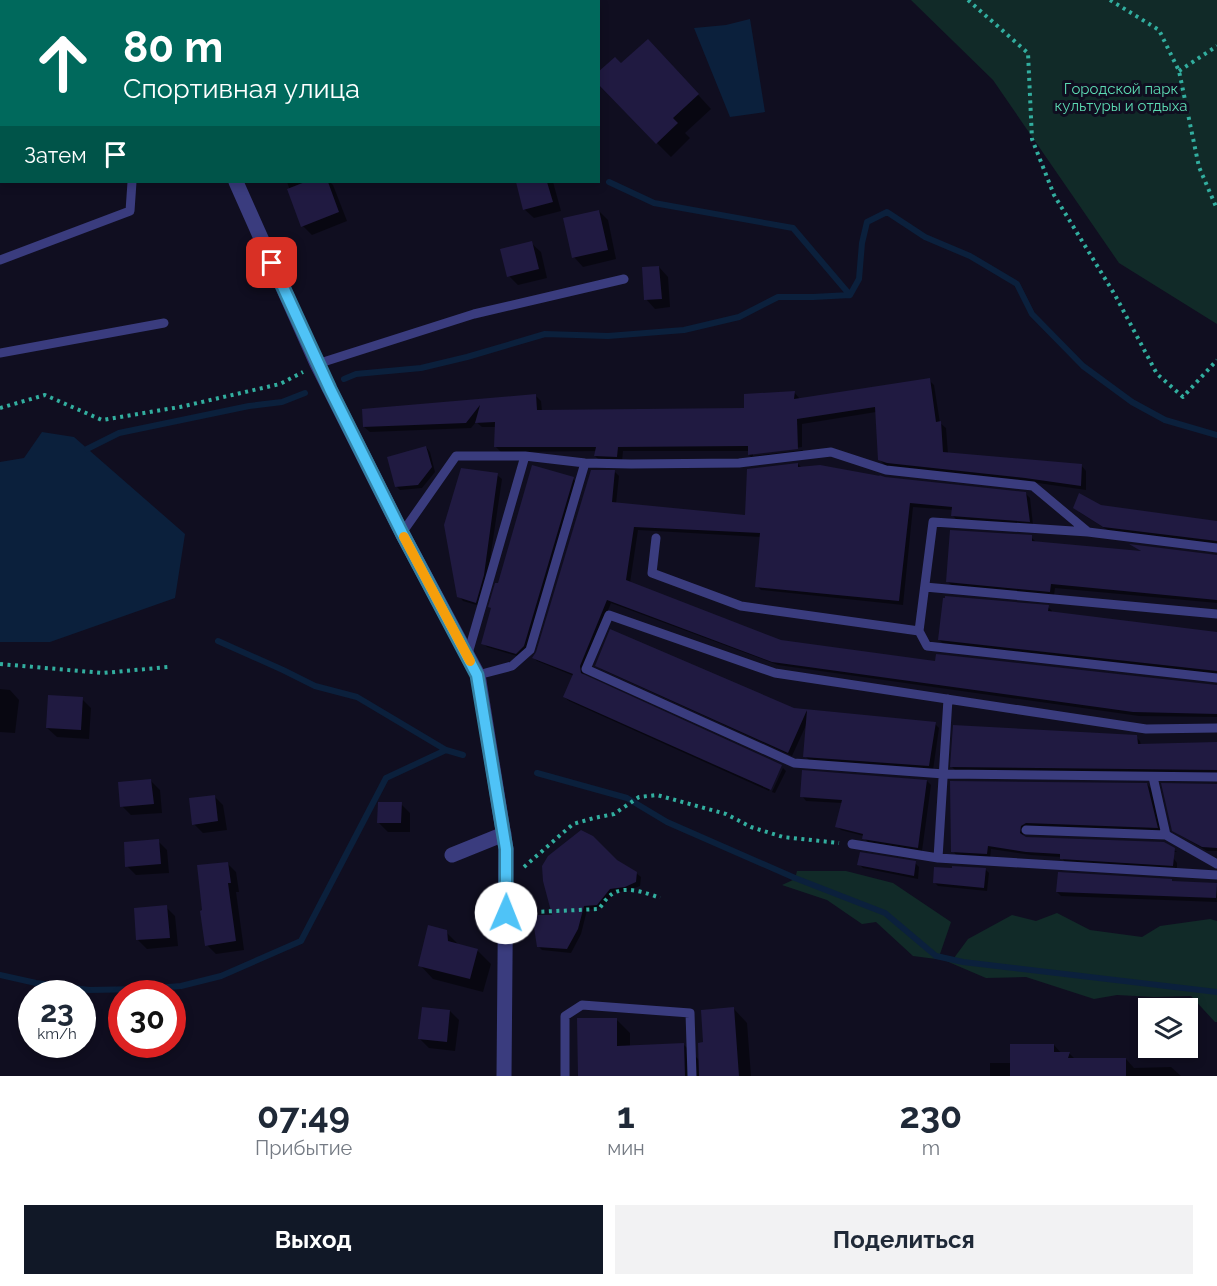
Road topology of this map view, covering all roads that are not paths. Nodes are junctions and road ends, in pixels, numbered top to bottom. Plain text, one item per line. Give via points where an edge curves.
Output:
1 (132, 183) edge
2 (236, 183) edge
3 (0, 260) edge
4 (624, 279) dead end
5 (164, 323) dead end
6 (0, 352) edge
7 (317, 364) junction
8 (525, 456) junction
9 (585, 463) junction
10 (1088, 532) junction
11 (402, 533) junction
12 (656, 538) dead end
13 (1217, 548) edge
14 (926, 587) junction
15 (1217, 614) edge
16 (919, 631) junction
17 (467, 657) junction
18 (477, 675) junction
19 (1217, 678) edge
20 (948, 699) junction
21 (1217, 728) edge
22 (944, 774) junction
23 (1153, 777) junction
24 (1217, 777) edge
25 (1026, 830) dead end
26 (504, 834) junction
27 (1166, 835) junction
28 (852, 844) road end
29 (452, 855) dead end
30 (938, 858) junction
31 (1217, 864) edge
32 (1217, 875) edge
33 (504, 1076) edge
34 (565, 1076) edge
35 (692, 1076) edge

1 - 3 lane via 130,211
2 - 7 street
4 - 7 lane via 474,314
5 - 6 lane
7 - 11 street
8 - 9 lane
8 - 11 lane via 456,456
8 - 17 lane
9 - 10 lane via 739,463 831,452 886,471 1033,486
9 - 18 lane via 530,650 512,666
10 - 13 lane
10 - 14 lane via 933,522
11 - 17 street
12 - 16 lane via 652,573 741,606
14 - 15 lane
14 - 16 lane
16 - 19 lane via 927,646
17 - 18 street
18 - 26 street
20 - 21 lane via 1146,729
20 - 22 lane
20 - 22 lane via 775,674 609,615 586,669 794,763
22 - 23 lane
22 - 30 lane
23 - 24 lane
23 - 27 lane
25 - 27 lane
26 - 29 street
26 - 33 street
27 - 31 lane
28 - 30 lane
30 - 32 lane
34 - 35 lane via 565,1016 582,1005 690,1013

